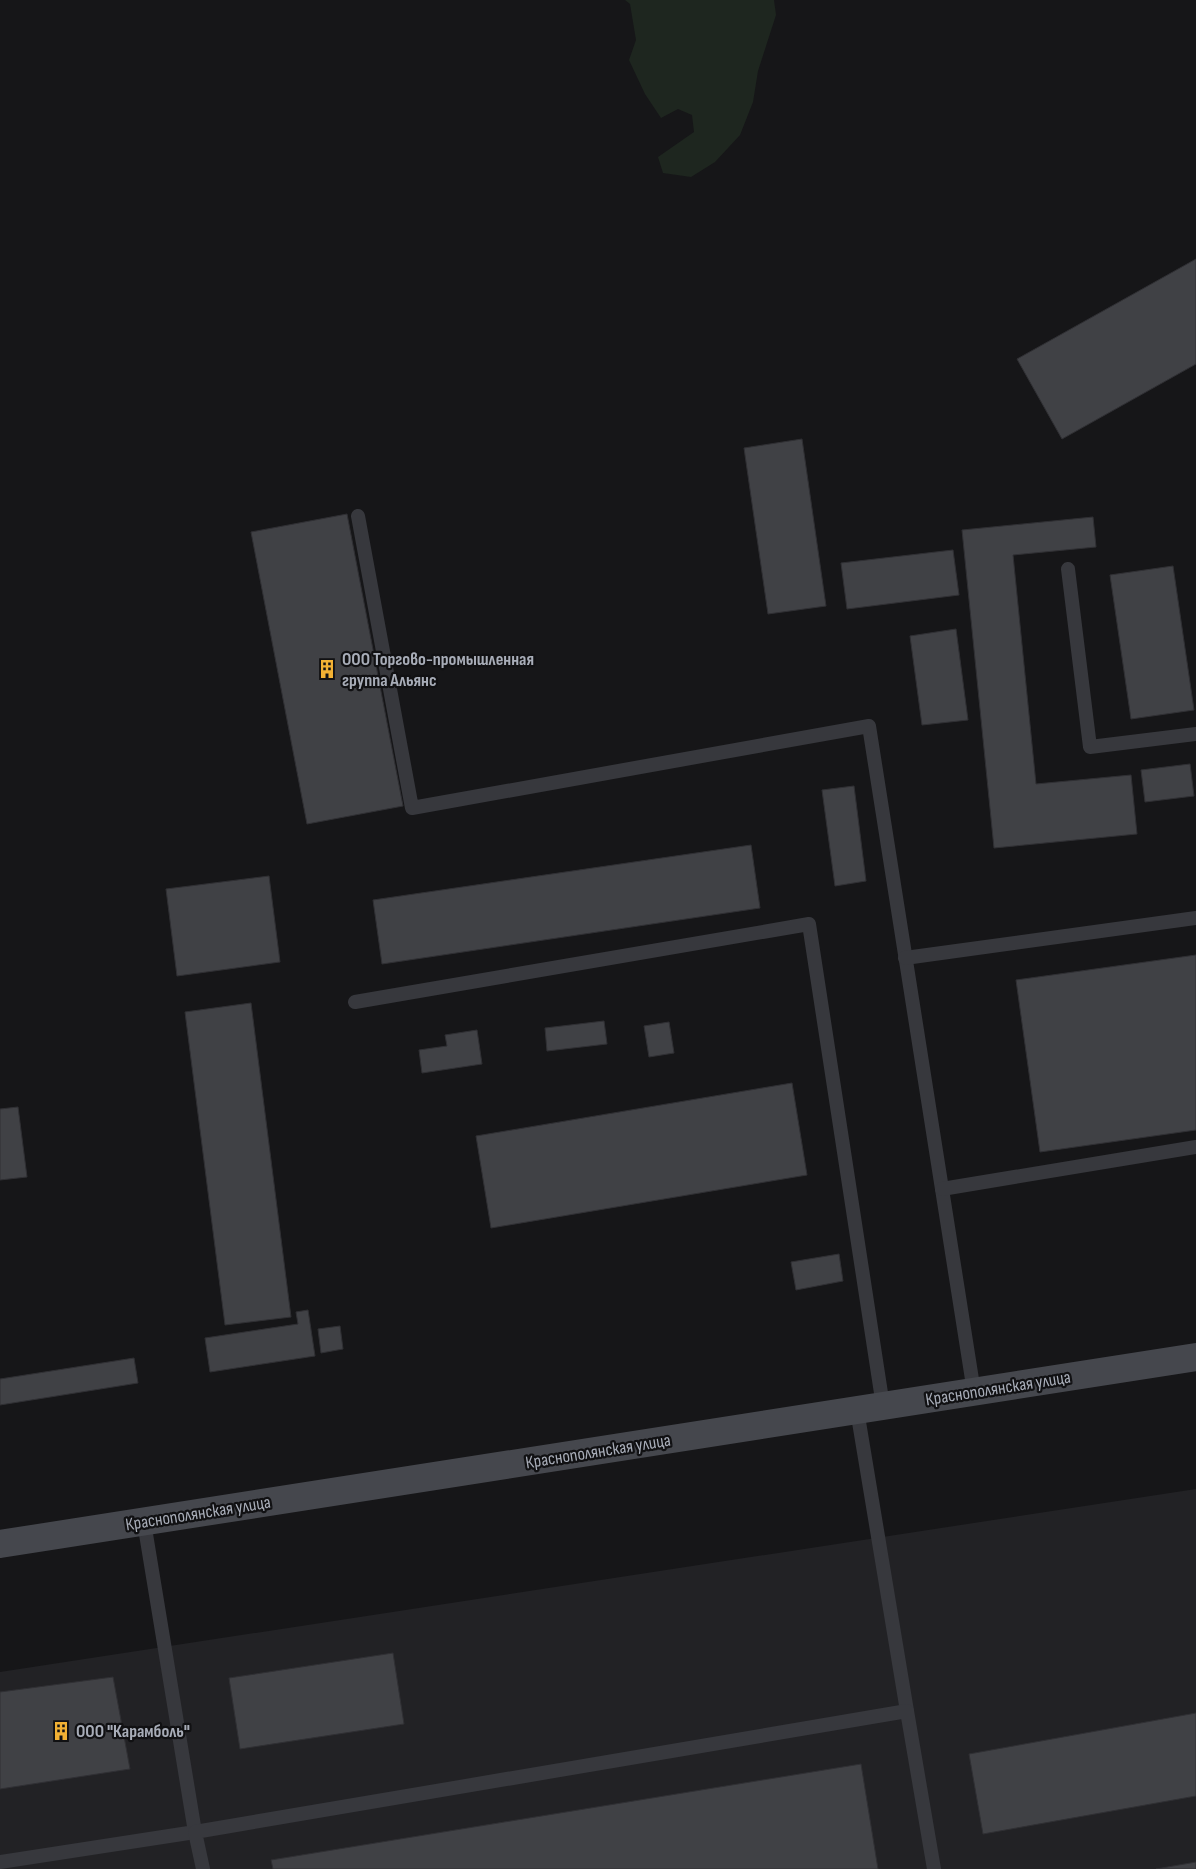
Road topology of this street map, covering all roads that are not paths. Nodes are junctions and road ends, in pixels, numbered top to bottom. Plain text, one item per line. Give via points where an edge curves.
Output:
1 (358, 516) dead end
2 (1068, 569) dead end
3 (1196, 734) edge
4 (1196, 918) edge
5 (905, 958) junction
6 (355, 1002) dead end
7 (1196, 1147) edge
8 (942, 1189) junction
9 (1196, 1357) edge
10 (974, 1392) junction
11 (883, 1406) junction
12 (857, 1410) junction
13 (144, 1522) junction
14 (0, 1544) edge
15 (907, 1711) junction
16 (196, 1832) junction
17 (0, 1862) edge
18 (203, 1869) edge
19 (934, 1869) edge

1 - 5 lane via 412,808 868,726
2 - 3 lane via 1090,747
4 - 5 lane
5 - 8 lane
6 - 11 lane via 809,924
7 - 8 lane
8 - 10 lane
9 - 10 main road, Краснополянская улица
10 - 11 main road, Краснополянская улица
11 - 12 main road, Краснополянская улица
12 - 13 main road, Краснополянская улица
12 - 15 lane
13 - 14 main road, Краснополянская улица
13 - 16 lane
15 - 16 lane
15 - 19 lane
16 - 17 lane
16 - 18 lane

